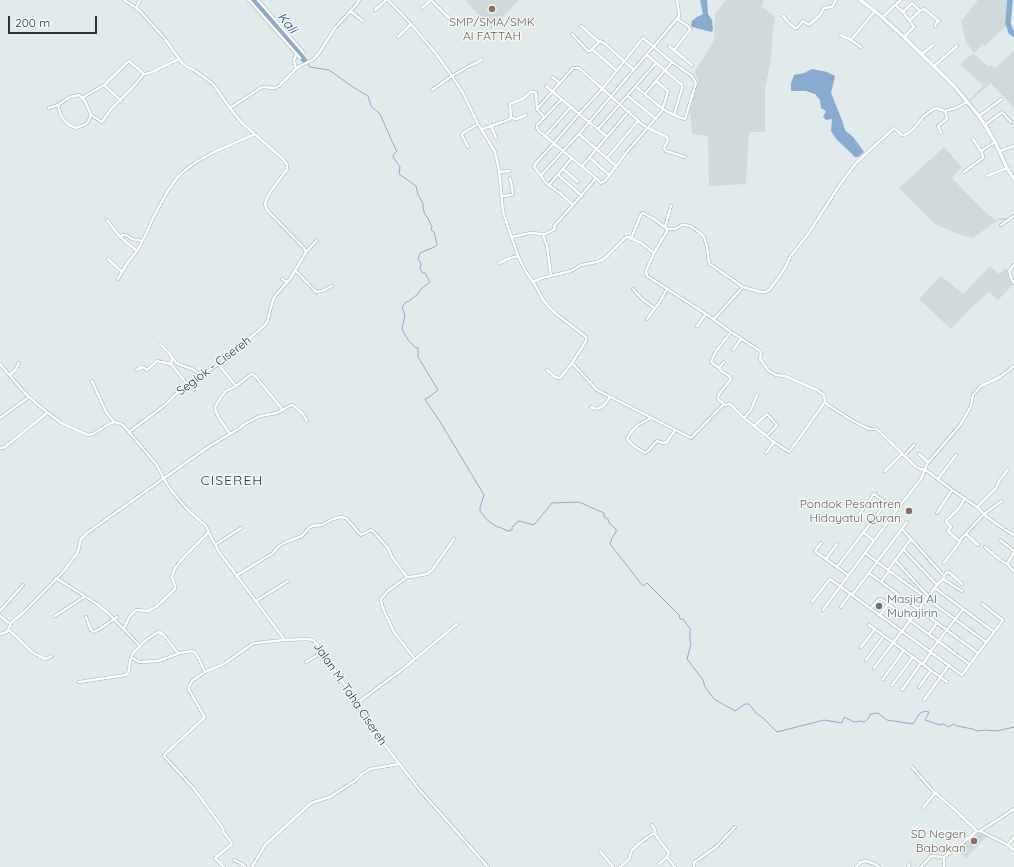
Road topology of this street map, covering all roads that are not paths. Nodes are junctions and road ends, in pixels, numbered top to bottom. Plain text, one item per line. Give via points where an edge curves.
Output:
1 (124, 0) edge
2 (140, 0) edge
3 (249, 0) edge
4 (258, 0) edge
5 (359, 0) edge
6 (387, 0) edge
7 (431, 0) edge
8 (677, 0) edge
9 (836, 0) edge
10 (860, 0) edge
11 (901, 0) edge
12 (895, 5) junction
13 (136, 8) junction
14 (422, 8) dead end
15 (375, 10) dead end
16 (875, 11) junction
17 (920, 11) junction
18 (350, 12) junction
19 (903, 12) junction
20 (783, 16) dead end
21 (883, 17) junction
22 (452, 20) dead end
23 (677, 20) junction
24 (363, 21) dead end
25 (910, 21) junction
26 (411, 24) junction
27 (581, 26) dead end
28 (935, 26) dead end
29 (572, 34) dead end
30 (840, 35) dead end
31 (398, 36) dead end
32 (904, 37) junction
33 (851, 40) junction
34 (289, 41) junction
35 (599, 42) junction
36 (933, 45) dead end
37 (669, 46) dead end
38 (957, 46) dead end
39 (654, 47) junction
40 (861, 47) dead end
41 (592, 49) junction
42 (674, 50) junction
43 (304, 53) dead end
44 (296, 54) junction
45 (922, 54) junction
46 (647, 55) junction
47 (300, 58) dead end
48 (179, 59) junction
49 (482, 59) dead end
50 (625, 61) junction
51 (672, 62) junction
52 (656, 63) junction
53 (692, 65) dead end
54 (934, 66) junction
55 (296, 69) junction
56 (634, 69) junction
57 (617, 71) junction
58 (665, 71) junction
59 (144, 74) junction
60 (452, 76) junction
61 (552, 77) dead end
62 (656, 80) junction
63 (560, 83) junction
64 (104, 85) junction
65 (546, 86) dead end
66 (636, 87) junction
67 (602, 89) junction
68 (432, 90) dead end
69 (552, 92) junction
70 (645, 94) junction
71 (611, 96) junction
72 (628, 96) junction
73 (82, 98) junction
74 (562, 99) junction
75 (1002, 99) dead end
76 (120, 100) junction
77 (968, 102) junction
78 (620, 104) junction
79 (58, 105) junction
80 (570, 107) junction
81 (49, 108) dead end
82 (230, 108) junction
83 (537, 109) junction
84 (663, 109) junction
85 (629, 111) junction
86 (945, 111) junction
87 (578, 114) junction
88 (91, 115) junction
89 (526, 115) dead end
90 (674, 115) junction
91 (979, 116) junction
92 (511, 118) junction
93 (545, 118) junction
94 (656, 119) junction
95 (638, 121) junction
96 (588, 122) junction
97 (1011, 122) dead end
98 (478, 124) junction
99 (985, 125) junction
100 (491, 126) junction
101 (648, 128) junction
102 (482, 129) junction
103 (598, 130) junction
104 (942, 133) dead end
105 (254, 134) junction
106 (579, 134) junction
107 (545, 136) junction
108 (606, 136) junction
109 (496, 138) dead end
110 (973, 139) dead end
111 (995, 142) junction
112 (554, 143) junction
113 (1014, 146) edge
114 (468, 147) dead end
115 (597, 149) junction
116 (563, 150) junction
117 (980, 151) junction
118 (1000, 151) junction
119 (589, 157) junction
120 (684, 157) dead end
121 (572, 158) junction
122 (607, 158) junction
123 (582, 166) junction
124 (616, 166) junction
125 (1007, 168) junction
126 (563, 169) junction
127 (510, 171) dead end
128 (499, 172) junction
129 (964, 172) dead end
130 (558, 175) junction
131 (609, 175) junction
132 (541, 176) junction
133 (987, 176) dead end
134 (510, 178) dead end
135 (596, 178) junction
136 (1014, 179) edge
137 (578, 182) dead end
138 (549, 185) junction
139 (502, 196) junction
140 (582, 196) junction
141 (573, 205) junction
142 (671, 206) dead end
143 (1014, 216) edge
144 (107, 220) dead end
145 (1001, 225) dead end
146 (666, 228) junction
147 (544, 234) junction
148 (120, 237) junction
149 (512, 237) junction
150 (631, 238) junction
151 (317, 240) dead end
152 (142, 241) junction
153 (137, 251) junction
154 (306, 252) junction
155 (654, 253) junction
156 (518, 256) junction
157 (108, 259) dead end
158 (499, 263) dead end
159 (1014, 265) edge
160 (295, 270) junction
161 (122, 272) junction
162 (551, 276) junction
163 (282, 279) dead end
164 (118, 280) dead end
165 (287, 282) junction
166 (533, 282) junction
167 (1014, 283) edge
168 (332, 286) dead end
169 (743, 288) junction
170 (633, 289) dead end
171 (667, 289) junction
172 (654, 308) junction
173 (706, 314) junction
174 (714, 319) junction
175 (647, 320) dead end
176 (697, 326) dead end
177 (731, 332) junction
178 (741, 339) junction
179 (160, 344) dead end
180 (733, 350) dead end
181 (172, 358) junction
182 (724, 362) dead end
183 (19, 363) dead end
184 (572, 363) junction
185 (0, 364) edge
186 (171, 364) junction
187 (219, 365) junction
188 (1014, 366) edge
189 (719, 368) junction
190 (136, 370) dead end
191 (547, 370) dead end
192 (10, 375) junction
193 (201, 375) junction
194 (92, 381) dead end
195 (188, 384) junction
196 (236, 386) junction
197 (194, 390) dead end
198 (757, 395) dead end
199 (29, 396) junction
200 (610, 397) junction
201 (825, 402) junction
202 (724, 405) junction
203 (590, 407) dead end
204 (283, 410) junction
205 (47, 413) junction
206 (0, 418) edge
207 (651, 418) junction
208 (744, 418) junction
209 (307, 421) dead end
210 (114, 422) junction
211 (754, 426) junction
212 (675, 430) junction
213 (129, 432) junction
214 (230, 434) junction
215 (767, 436) junction
216 (774, 442) junction
217 (914, 445) dead end
218 (0, 448) edge
219 (766, 453) dead end
220 (918, 454) dead end
221 (903, 455) junction
222 (956, 455) dead end
223 (928, 462) junction
224 (1008, 469) dead end
225 (925, 470) junction
226 (885, 471) dead end
227 (164, 478) junction
228 (938, 479) junction
229 (952, 490) junction
230 (965, 498) junction
231 (1002, 501) dead end
232 (886, 503) junction
233 (977, 507) junction
234 (896, 511) junction
235 (937, 513) dead end
236 (984, 514) junction
237 (858, 516) dead end
238 (907, 522) dead end
239 (241, 528) dead end
240 (902, 528) junction
241 (209, 532) junction
242 (863, 532) junction
243 (966, 534) junction
244 (1014, 535) edge
245 (454, 539) dead end
246 (911, 539) junction
247 (1000, 540) dead end
248 (874, 541) junction
249 (959, 541) junction
250 (821, 543) dead end
251 (837, 544) dead end
252 (214, 545) junction
253 (978, 545) dead end
254 (984, 547) dead end
255 (903, 549) junction
256 (1014, 552) edge
257 (865, 553) junction
258 (826, 559) junction
259 (895, 560) junction
260 (877, 562) junction
261 (944, 563) dead end
262 (1007, 564) junction
263 (837, 567) junction
264 (888, 570) junction
265 (1014, 570) edge
266 (869, 573) junction
267 (848, 575) junction
268 (236, 576) junction
269 (407, 577) junction
270 (944, 577) junction
271 (56, 578) junction
272 (288, 581) dead end
273 (881, 582) junction
274 (962, 584) dead end
275 (23, 585) dead end
276 (841, 586) junction
277 (936, 586) junction
278 (962, 591) dead end
279 (852, 594) junction
280 (84, 596) junction
281 (928, 597) junction
282 (256, 601) junction
283 (812, 602) dead end
284 (888, 604) junction
285 (982, 604) dead end
286 (841, 607) dead end
287 (871, 608) junction
288 (919, 609) junction
289 (963, 609) junction
290 (823, 610) dead end
291 (0, 611) edge
292 (880, 615) junction
293 (0, 616) edge
294 (55, 616) dead end
295 (86, 617) dead end
296 (116, 618) junction
297 (911, 620) junction
298 (955, 620) junction
299 (937, 623) junction
300 (10, 624) junction
301 (458, 624) dead end
302 (869, 624) dead end
303 (124, 628) junction
304 (875, 629) junction
305 (9, 630) junction
306 (947, 630) junction
307 (902, 631) junction
308 (994, 632) junction
309 (0, 634) edge
310 (929, 634) junction
311 (884, 636) junction
312 (284, 640) junction
313 (939, 641) junction
314 (986, 642) junction
315 (894, 643) junction
316 (140, 646) junction
317 (861, 647) dead end
318 (904, 650) junction
319 (323, 652) junction
320 (931, 652) junction
321 (180, 653) junction
322 (978, 653) junction
323 (52, 656) dead end
324 (131, 657) junction
325 (913, 657) junction
326 (415, 659) junction
327 (866, 660) dead end
328 (306, 662) dead end
329 (922, 664) junction
330 (969, 664) junction
331 (949, 666) junction
332 (874, 668) dead end
333 (931, 670) junction
334 (205, 672) junction
335 (940, 677) junction
336 (883, 679) dead end
337 (79, 682) dead end
338 (947, 682) dead end
339 (892, 685) dead end
340 (919, 687) dead end
341 (902, 690) dead end
342 (924, 700) dead end
343 (357, 703) junction
344 (399, 764) junction
345 (912, 767) dead end
346 (935, 793) junction
347 (923, 808) dead end
348 (1014, 808) edge
349 (652, 825) dead end
350 (735, 827) dead end
351 (978, 831) junction
352 (654, 833) junction
353 (1014, 836) edge
354 (1008, 845) junction
355 (1014, 850) edge
356 (600, 851) dead end
357 (667, 857) junction
358 (944, 857) junction
359 (234, 860) dead end
360 (659, 864) dead end
361 (224, 867) edge
362 (245, 867) edge
363 (252, 867) edge
364 (488, 867) edge
365 (613, 867) edge
366 (620, 867) edge
367 (675, 867) edge
368 (694, 867) edge
369 (856, 867) edge
370 (879, 867) edge
371 (921, 867) edge
372 (944, 867) edge

1 - 13 street
2 - 13 street
3 - 34 street
4 - 34 street
5 - 18 street
6 - 15 street
6 - 26 street
7 - 14 street
7 - 22 street
8 - 23 street
9 - 20 street via 832,7 824,8 810,25 803,21 795,28
10 - 16 street
11 - 12 street
12 - 19 street
12 - 21 street
13 - 48 street via 165,39
16 - 21 street
16 - 33 street
17 - 19 street via 912,3
17 - 25 street
17 - 28 street via 924,9 939,21
18 - 24 street
18 - 55 street via 335,28 316,57
19 - 25 street
21 - 32 street
23 - 39 street
23 - 42 street via 690,30
25 - 32 street via 914,28
26 - 31 street
26 - 60 street
27 - 35 street
29 - 41 street via 588,51
30 - 33 street
32 - 45 street
33 - 40 street
34 - 43 street
34 - 44 street
35 - 41 street
35 - 50 street via 604,43
36 - 45 street
37 - 42 street
38 - 54 street
39 - 46 street
39 - 50 street via 643,38
39 - 51 street
41 - 57 street
42 - 53 street
44 - 47 street
44 - 55 street
45 - 54 street
46 - 52 street
46 - 56 street
48 - 59 street
48 - 82 street via 213,84
49 - 60 street
50 - 56 street
50 - 57 street
51 - 58 street
51 - 90 street via 692,76 696,83 686,118
52 - 58 street
52 - 66 street
54 - 77 street
55 - 82 street via 279,86 259,88
56 - 71 street
57 - 67 street
58 - 62 street
58 - 90 street via 682,86
59 - 64 street via 129,60
59 - 76 street
60 - 68 street
60 - 98 street
61 - 63 street
62 - 70 street
62 - 84 street via 668,91
63 - 67 street via 573,68 579,68
63 - 69 street
64 - 73 street
64 - 76 street
65 - 69 street
66 - 70 street
66 - 72 street
67 - 71 street
67 - 87 street
69 - 74 street
69 - 83 street
70 - 84 street
71 - 78 street
71 - 96 street
72 - 78 street
72 - 94 street
73 - 79 street via 79,95 74,96
73 - 88 street
74 - 80 street
74 - 93 street
75 - 91 street
76 - 88 street via 102,122
77 - 86 street
77 - 91 street
78 - 85 street
78 - 103 street
79 - 81 street
79 - 88 street via 61,116 69,126 76,128 84,125
80 - 87 street
80 - 107 street
82 - 105 street
83 - 92 street via 536,93 531,92 510,104
83 - 93 street
84 - 90 street
84 - 94 street
85 - 95 street
85 - 108 street
86 - 104 street via 947,120 938,126
86 - 169 street via 936,108 932,110 915,128 904,135 894,128 856,163 770,289 761,292
87 - 96 street
87 - 112 street
89 - 92 street via 517,119
91 - 99 street
92 - 100 street
93 - 107 street via 537,128
94 - 101 street
95 - 101 street
95 - 122 street
96 - 103 street
96 - 106 street
97 - 99 street via 1002,112
98 - 102 street
98 - 114 street via 462,135
99 - 111 street
100 - 102 street
100 - 109 street
101 - 120 street via 668,138 664,148 666,150
101 - 124 street
102 - 128 street via 495,152
103 - 108 street
105 - 152 street via 214,152 184,171 167,192
105 - 154 street via 287,165 287,169 266,199 266,208
106 - 115 street
106 - 116 street
107 - 112 street
108 - 115 street
110 - 117 street
111 - 117 street
111 - 118 street
112 - 116 street
112 - 132 street via 535,165
113 - 118 street
115 - 119 street
115 - 122 street
116 - 121 street
116 - 132 street
117 - 129 street via 983,158
118 - 125 street
119 - 123 street
119 - 131 street
121 - 123 street
121 - 126 street
122 - 124 street
123 - 135 street
124 - 131 street
125 - 133 street
125 - 136 street
126 - 130 street
126 - 137 street
127 - 128 street
128 - 139 street
130 - 138 street
130 - 140 street
131 - 135 street via 601,183
132 - 138 street
134 - 139 street via 513,193
135 - 140 street
138 - 141 street
139 - 149 street via 503,212
140 - 141 street
141 - 147 street via 554,226 555,229
142 - 146 street
143 - 145 street
144 - 148 street
146 - 150 street via 641,213
146 - 155 street
146 - 169 street via 675,230 685,225 698,232 704,237 709,263
147 - 149 street
147 - 162 street
148 - 152 street via 126,235
148 - 153 street
149 - 156 street
150 - 155 street
150 - 162 street via 625,238 597,262
151 - 154 street, Seglok - Cisereh
152 - 153 street
153 - 161 street
154 - 160 street, Seglok - Cisereh
155 - 171 street via 646,274
156 - 158 street
156 - 166 street
157 - 161 street
159 - 167 street via 1009,271
160 - 165 street, Seglok - Cisereh
160 - 168 street via 316,292 322,292
161 - 164 street
162 - 166 street
163 - 165 street
165 - 187 street, Seglok - Cisereh via 275,296 264,326
166 - 184 street via 555,313 586,337
169 - 174 street
170 - 172 street
171 - 172 street
171 - 173 street
172 - 175 street
173 - 174 street
173 - 176 street
174 - 177 street
177 - 178 street
177 - 189 street via 713,354 711,362
178 - 180 street
178 - 201 street via 760,351 760,359 769,371 817,390 824,395
179 - 181 street
181 - 186 street
181 - 193 street via 178,364
182 - 189 street
183 - 192 street
184 - 191 street via 560,378
184 - 200 street via 597,390
185 - 192 street
186 - 190 street via 158,361 147,370 142,367
186 - 195 street
187 - 193 street, Seglok - Cisereh
187 - 196 street
188 - 223 street via 974,393 971,406 961,424
189 - 202 street via 731,379 719,394 718,400
192 - 199 street
193 - 195 street, Seglok - Cisereh
194 - 210 street via 106,412
195 - 197 street
195 - 213 street, Seglok - Cisereh
196 - 204 street via 252,374
196 - 214 street via 221,397 215,407
198 - 208 street via 751,410
199 - 205 street
199 - 206 street
200 - 203 street via 602,407
200 - 207 street
201 - 216 street via 790,451
201 - 221 street via 853,421 867,428 879,430
202 - 208 street via 730,404
202 - 212 street via 693,437 690,438
204 - 209 street via 288,406 294,406
204 - 214 street via 260,416
205 - 210 street via 61,424 88,435
205 - 218 street via 5,447
207 - 212 street
207 - 212 street via 638,425 627,439 645,452 657,441 667,442
208 - 211 street
210 - 213 street via 121,424
211 - 215 street
211 - 215 street via 767,414 777,425
213 - 227 street via 156,464
214 - 227 street
215 - 216 street
216 - 219 street
217 - 221 street
220 - 223 street
221 - 225 street via 916,468
221 - 226 street
222 - 228 street
223 - 225 street
224 - 233 street via 996,488
225 - 228 street
225 - 234 street
227 - 241 street via 175,495
227 - 271 street via 87,533 80,542 78,552
228 - 229 street
229 - 230 street
229 - 235 street
230 - 233 street
230 - 249 street via 946,522 951,527 948,531
231 - 236 street
232 - 234 street
232 - 237 street via 874,494
232 - 242 street
233 - 236 street
234 - 248 street
236 - 243 street
236 - 244 street
238 - 240 street
239 - 252 street
240 - 246 street
240 - 260 street
241 - 252 street
241 - 303 street via 175,568 172,577 176,586 174,589 152,609 135,611
242 - 248 street
242 - 263 street
243 - 249 street
243 - 253 street
245 - 269 street via 432,570 427,574
246 - 255 street
246 - 270 street
247 - 256 street
248 - 257 street
249 - 261 street
250 - 258 street via 815,551
251 - 258 street
252 - 268 street
254 - 262 street
255 - 259 street
255 - 277 street
256 - 262 street
257 - 260 street
257 - 267 street
258 - 263 street
259 - 264 street
259 - 281 street
260 - 264 street
260 - 266 street
262 - 265 street
263 - 267 street
264 - 273 street
264 - 281 street
266 - 273 street
266 - 279 street
267 - 276 street
268 - 269 street via 269,556 279,546 302,536 308,528 341,517 346,518 361,535 373,531
268 - 282 street
269 - 326 street via 388,591 381,602 394,632
270 - 274 street via 949,572
270 - 277 street
270 - 278 street
271 - 280 street
271 - 300 street via 38,599
272 - 282 street
273 - 288 street
275 - 291 street
276 - 279 street
276 - 283 street via 830,578
276 - 290 street
277 - 281 street
277 - 289 street
279 - 286 street
279 - 287 street
280 - 294 street
280 - 296 street
281 - 288 street
281 - 298 street
282 - 312 street
284 - 287 street via 879,599
284 - 292 street
284 - 297 street
285 - 308 street via 1003,620
287 - 292 street
288 - 297 street
288 - 299 street
289 - 298 street
289 - 308 street
292 - 307 street
293 - 300 street
295 - 296 street via 92,632
296 - 303 street
297 - 307 street
297 - 310 street
298 - 306 street
298 - 314 street
299 - 306 street
299 - 310 street
300 - 305 street
301 - 326 street
302 - 304 street
303 - 316 street
304 - 311 street
304 - 317 street
305 - 309 street
305 - 323 street via 32,652 46,659
306 - 313 street
306 - 322 street
307 - 315 street
307 - 320 street
308 - 314 street
310 - 313 street
311 - 315 street
311 - 327 street
312 - 319 street, Jalan M. Taha Cisereh via 313,640
312 - 334 street via 252,644 224,664
313 - 320 street
313 - 330 street
314 - 322 street
315 - 318 street
315 - 332 street
316 - 321 street via 159,632
316 - 324 street
318 - 325 street
318 - 336 street
319 - 328 street
319 - 343 street, Jalan M. Taha Cisereh
320 - 329 street
320 - 331 street
321 - 324 street via 158,661 139,662
321 - 334 street via 194,652
322 - 330 street
324 - 337 street via 130,670 126,675
325 - 329 street
325 - 339 street
326 - 343 street
329 - 333 street
329 - 341 street
330 - 331 street via 962,675
331 - 335 street
333 - 335 street
333 - 340 street
334 - 361 street via 192,681 189,687 204,718 164,755 195,790 231,842 232,844 215,858
335 - 338 street
335 - 342 street
343 - 344 street, Jalan M. Taha Cisereh via 374,732
344 - 363 street via 370,769 330,797 311,803 265,845
344 - 364 street, Jalan M. Taha Cisereh
345 - 346 street
346 - 347 street
346 - 351 street
348 - 351 street
349 - 352 street
350 - 368 street via 713,849 696,861
351 - 354 street
351 - 358 street
352 - 357 street via 669,852
352 - 366 street via 632,850 629,859
353 - 354 street
354 - 355 street
356 - 365 street
357 - 360 street
357 - 367 street
358 - 371 street via 931,856
358 - 372 street
359 - 362 street
369 - 370 street via 860,862 866,861

